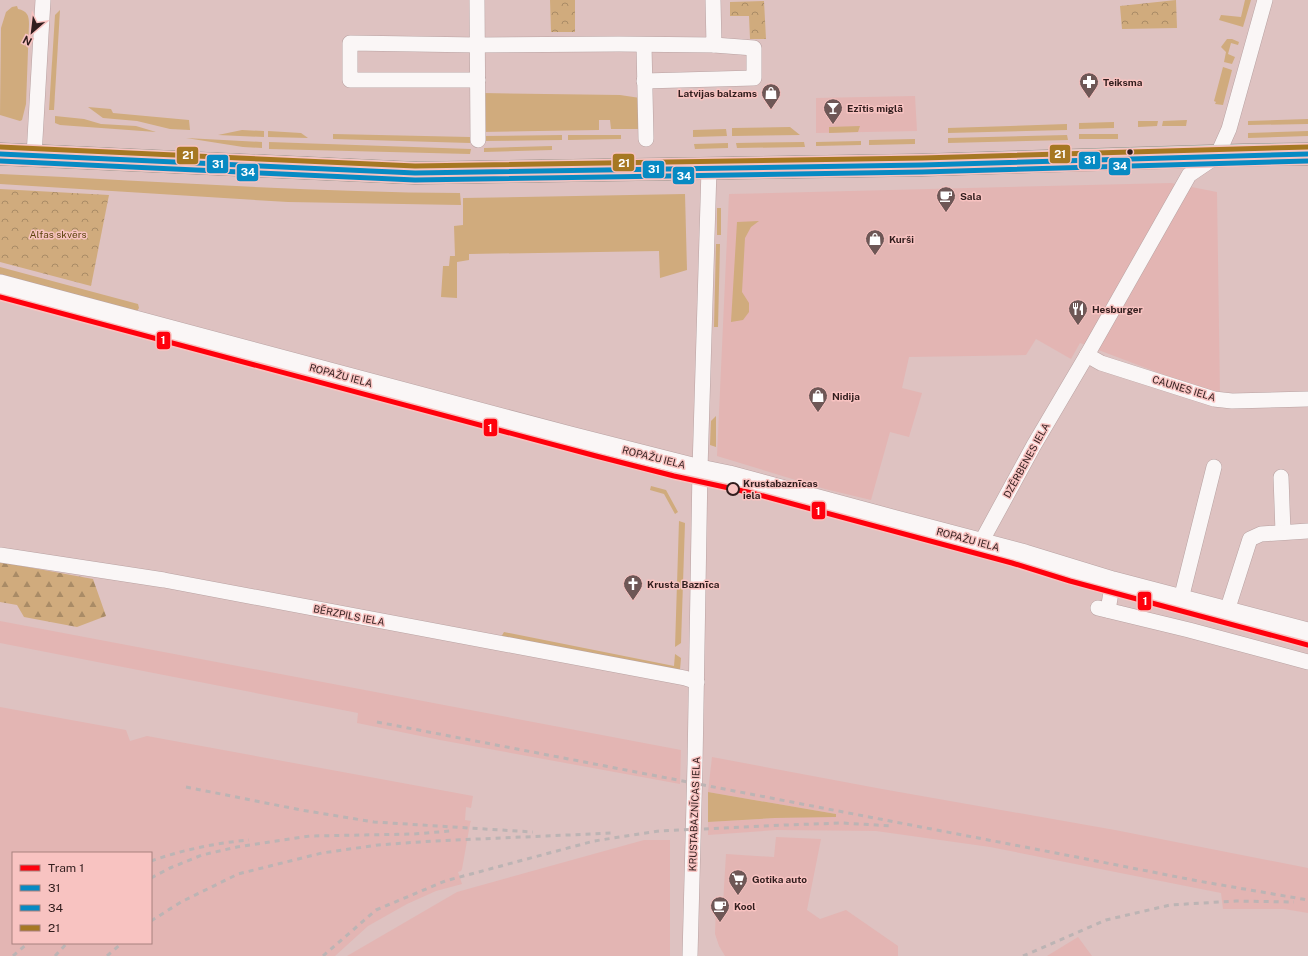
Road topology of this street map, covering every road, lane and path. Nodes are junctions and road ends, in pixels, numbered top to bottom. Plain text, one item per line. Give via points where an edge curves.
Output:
1 (43, 0) edge
2 (477, 0) edge
3 (713, 0) edge
4 (1265, 0) edge
5 (644, 44) junction
6 (478, 46) junction
7 (714, 46) junction
8 (478, 80) junction
9 (644, 81) junction
10 (646, 139) dead end
11 (478, 140) dead end
12 (0, 154) edge
13 (1308, 154) edge
14 (34, 156) junction
15 (1217, 156) junction
16 (709, 168) junction
17 (0, 284) edge
18 (1087, 355) junction
19 (1308, 399) edge
20 (1214, 467) dead end
21 (700, 469) junction
22 (1281, 477) dead end
23 (1308, 531) edge
24 (1283, 532) junction
25 (982, 543) junction
26 (0, 555) edge
27 (1113, 581) junction
28 (1181, 599) junction
29 (1227, 611) junction
30 (1308, 632) edge
31 (1308, 662) edge
32 (696, 682) junction
33 (690, 956) edge

1 - 14 street
2 - 6 street
3 - 7 street
4 - 15 street via 1229,129
5 - 6 street
5 - 7 street
5 - 9 street
6 - 8 street
6 - 8 street via 350,42 350,80
7 - 9 street via 754,48 754,78
8 - 11 street
9 - 10 street
12 - 14 highway
13 - 15 highway
14 - 16 highway via 415,173
15 - 16 highway via 922,165
15 - 18 street, DZĒRBENES IELA via 1190,175
16 - 21 street, KRUSTABAZNĪCAS IELA
17 - 21 street, ROPAŽU IELA
18 - 19 street, CAUNES IELA via 1101,363 1214,399
18 - 25 street, DZĒRBENES IELA via 1034,445
20 - 28 street
21 - 25 street, ROPAŽU IELA via 729,474
21 - 32 street, KRUSTABAZNĪCAS IELA
22 - 24 street
23 - 24 street
24 - 29 street via 1261,534 1250,539
25 - 27 street, ROPAŽU IELA
26 - 32 street, BĒRZPILS IELA via 164,580
27 - 28 street, ROPAŽU IELA
27 - 31 street via 1103,609
28 - 29 street, ROPAŽU IELA
29 - 30 street, ROPAŽU IELA
32 - 33 street, KRUSTABAZNĪCAS IELA

